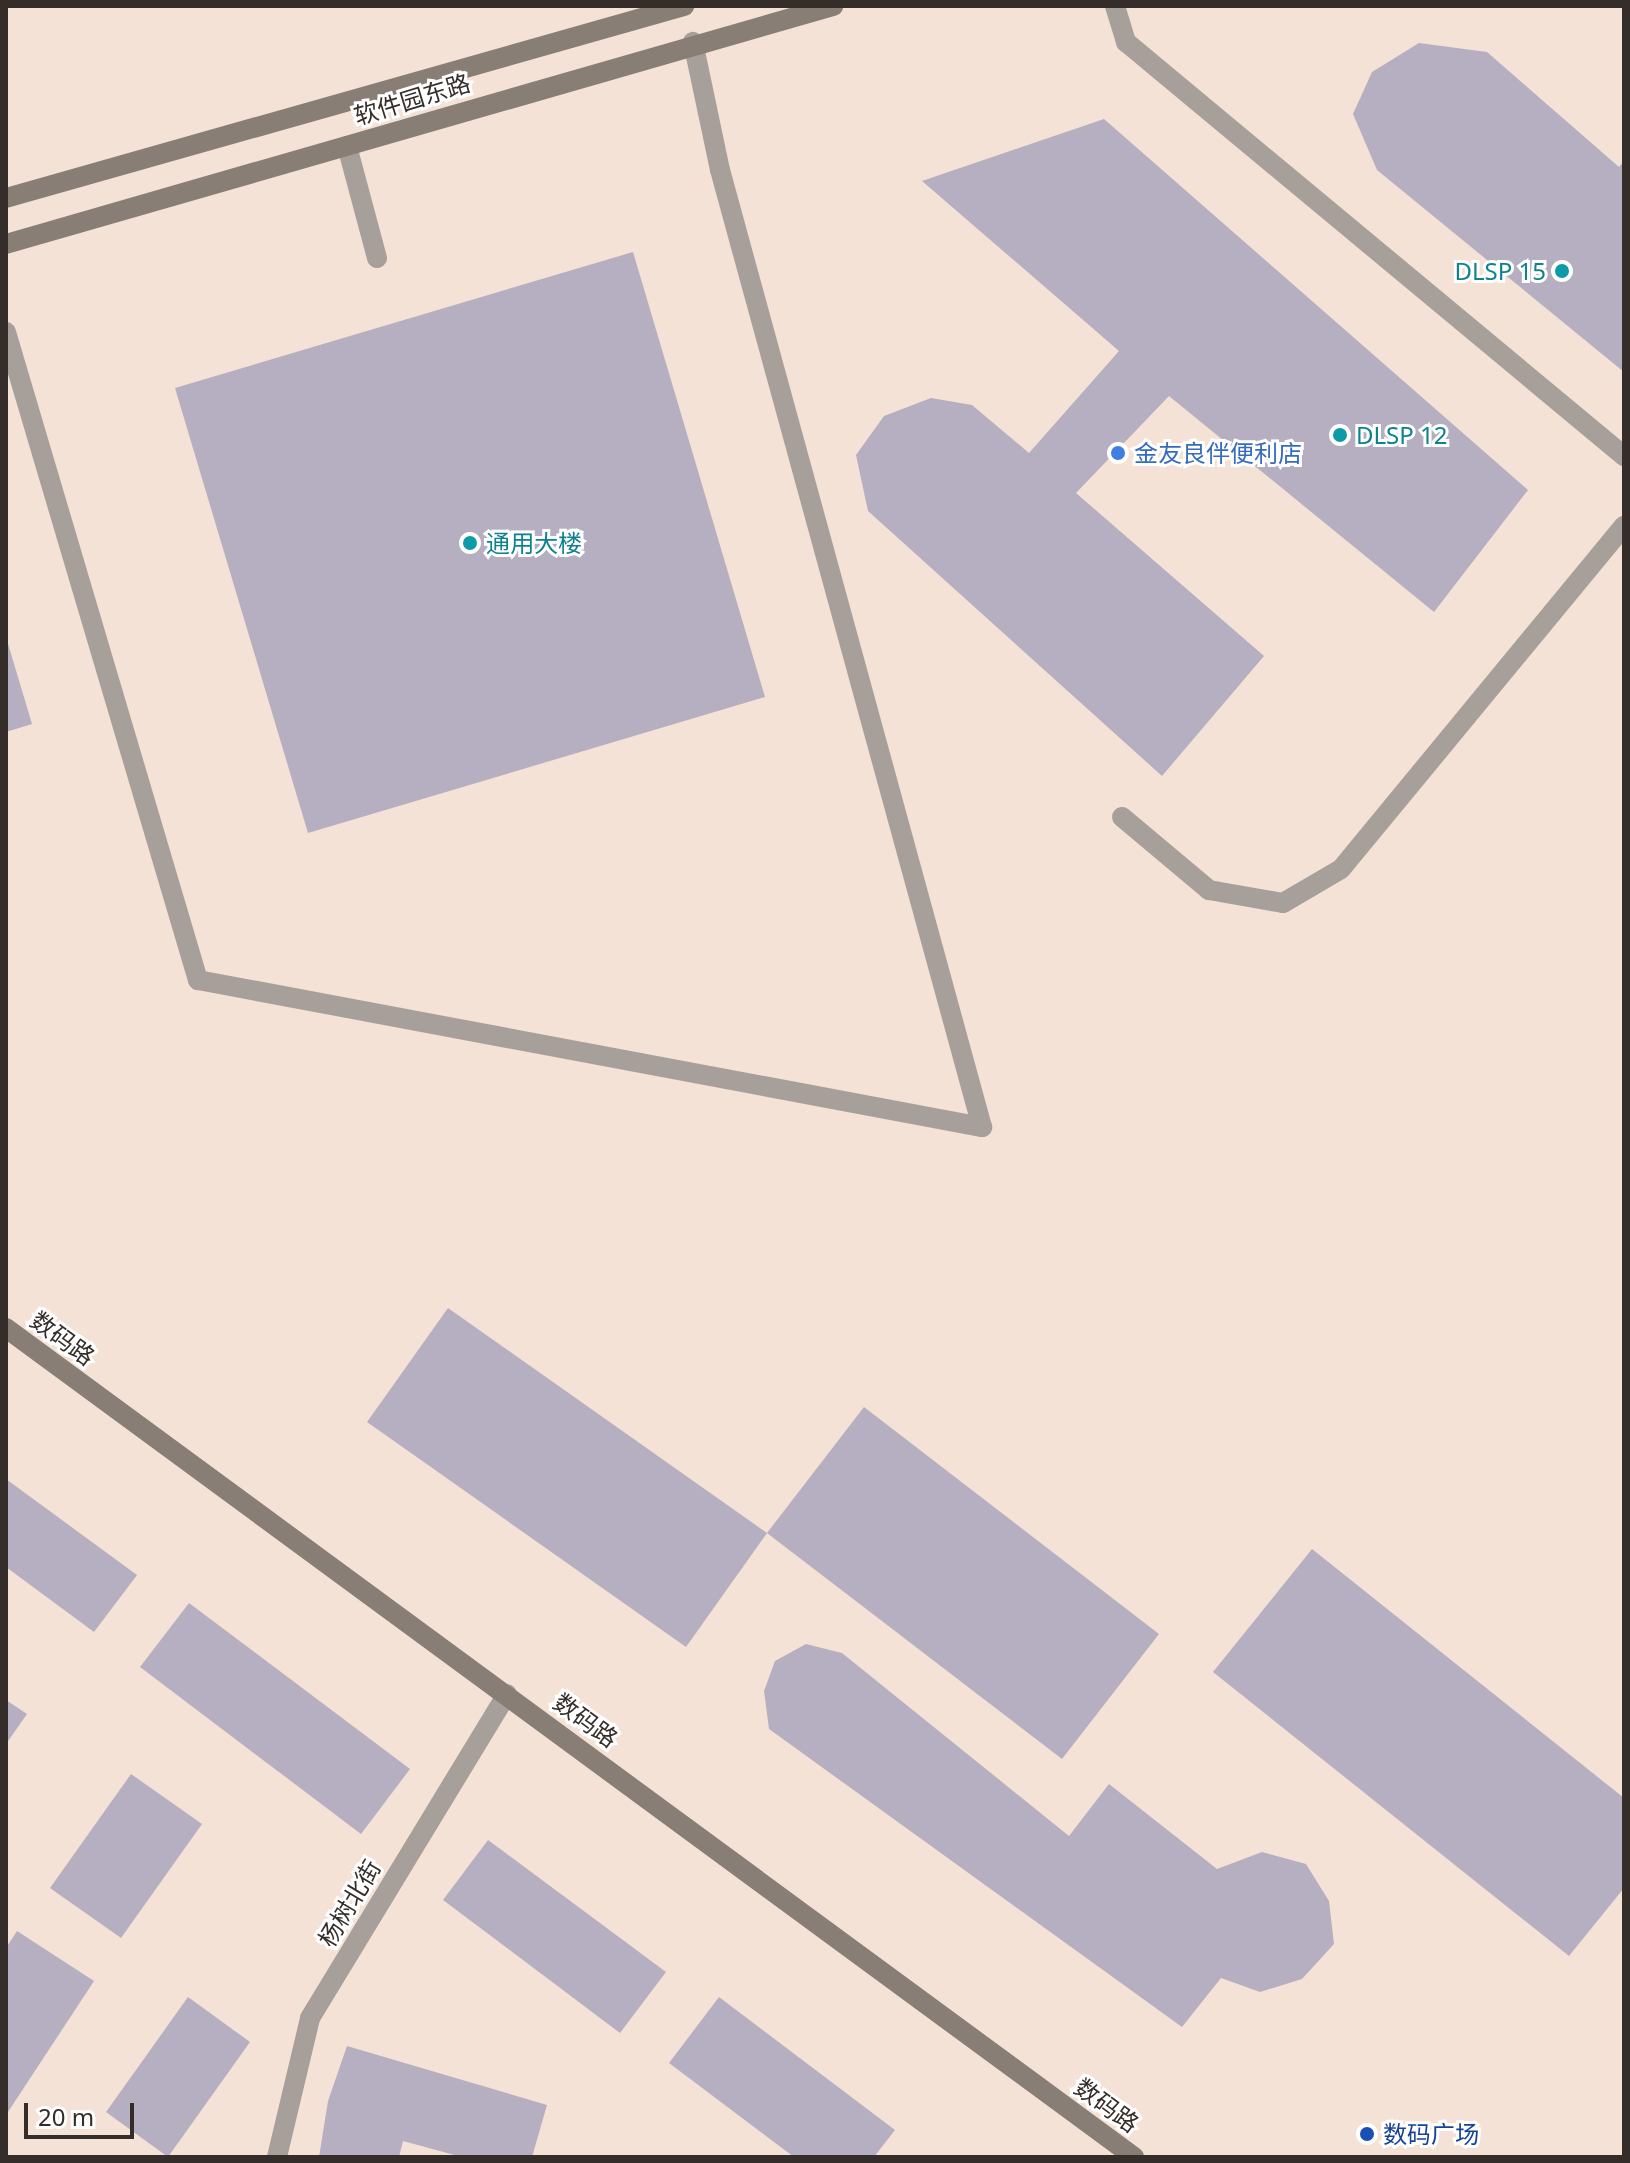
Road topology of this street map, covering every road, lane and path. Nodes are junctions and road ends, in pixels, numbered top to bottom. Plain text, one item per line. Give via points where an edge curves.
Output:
1 (684, 6) edge
2 (833, 6) edge
3 (1115, 6) edge
4 (693, 42) junction
5 (347, 146) junction
6 (6, 198) edge
7 (6, 244) edge
8 (377, 258) dead end
9 (6, 332) edge
10 (1624, 456) edge
11 (1624, 526) edge
12 (1122, 817) dead end
13 (6, 1328) edge
14 (507, 1694) junction
15 (277, 2157) edge
16 (1134, 2157) edge

1 - 6 main road, 软件园东路
2 - 4 main road, 软件园东路
3 - 10 street via 1126,42
4 - 5 main road, 软件园东路
4 - 9 street via 724,185 982,1127 198,980
5 - 7 main road, 软件园东路
5 - 8 street
11 - 12 street via 1341,869 1283,903 1209,890
13 - 14 main road, 数码路
14 - 15 street, 杨树北街 via 310,2018
14 - 16 main road, 数码路

